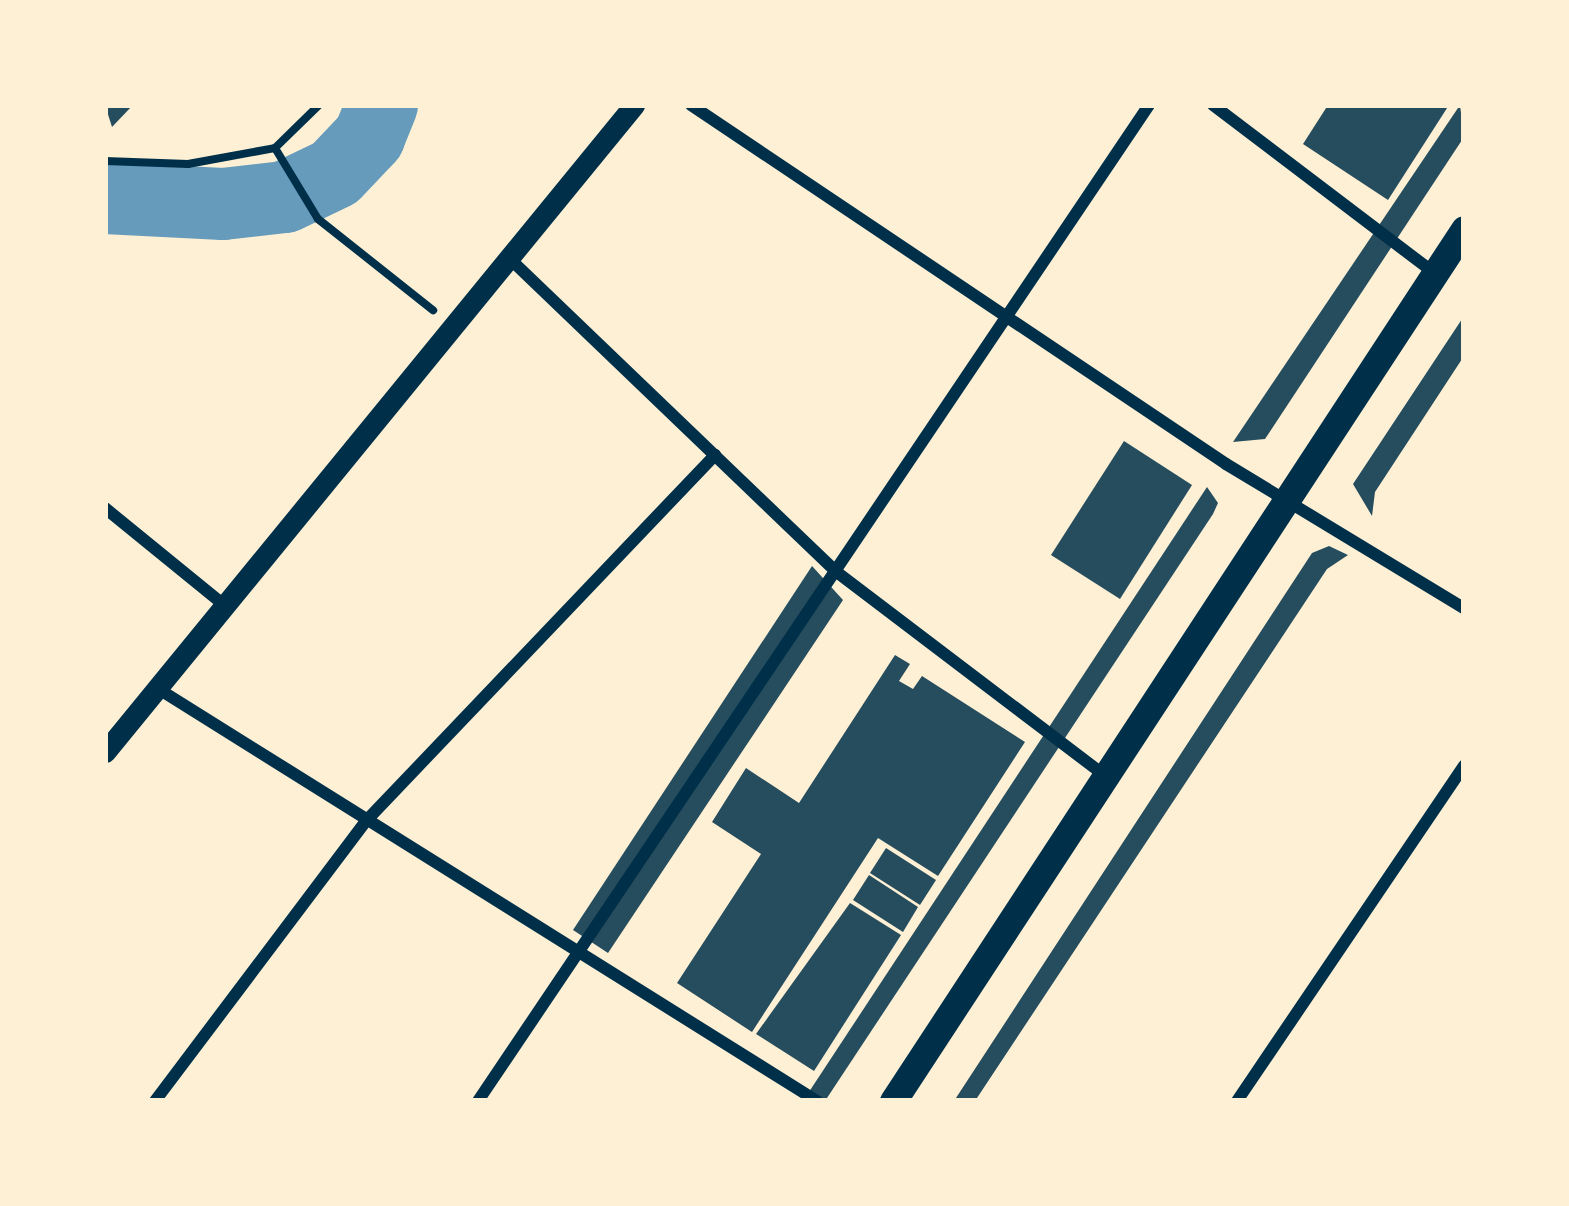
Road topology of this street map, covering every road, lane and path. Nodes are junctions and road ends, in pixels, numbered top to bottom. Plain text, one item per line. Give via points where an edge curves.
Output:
1 (319, 105) edge
2 (634, 105) edge
3 (691, 105) edge
4 (1149, 105) edge
5 (1213, 105) edge
6 (274, 148) junction
7 (105, 161) edge
8 (1464, 229) edge
9 (509, 258) junction
10 (1434, 273) junction
11 (1006, 318) junction
12 (453, 326) junction
13 (716, 454) junction
14 (1292, 500) junction
15 (105, 508) edge
16 (834, 570) junction
17 (225, 605) junction
18 (1464, 608) edge
19 (157, 688) junction
20 (105, 752) edge
21 (1464, 766) edge
22 (1106, 777) junction
23 (366, 821) junction
24 (579, 956) junction
25 (155, 1101) edge
26 (478, 1101) edge
27 (817, 1101) edge
28 (893, 1101) edge
29 (1237, 1101) edge

1 - 6 path
2 - 9 street
3 - 11 street
4 - 11 street
5 - 10 street
6 - 7 path via 188,164
6 - 12 path via 319,219
8 - 10 highway
9 - 12 street
9 - 13 street
10 - 14 highway
11 - 14 street
11 - 16 street
12 - 17 street
13 - 16 street
13 - 23 street
14 - 18 street
14 - 22 highway
15 - 17 street
16 - 22 street
16 - 24 street
17 - 19 street
19 - 20 street
19 - 23 street
21 - 29 street
22 - 28 highway
23 - 24 street
23 - 25 street
24 - 26 street
24 - 27 street

